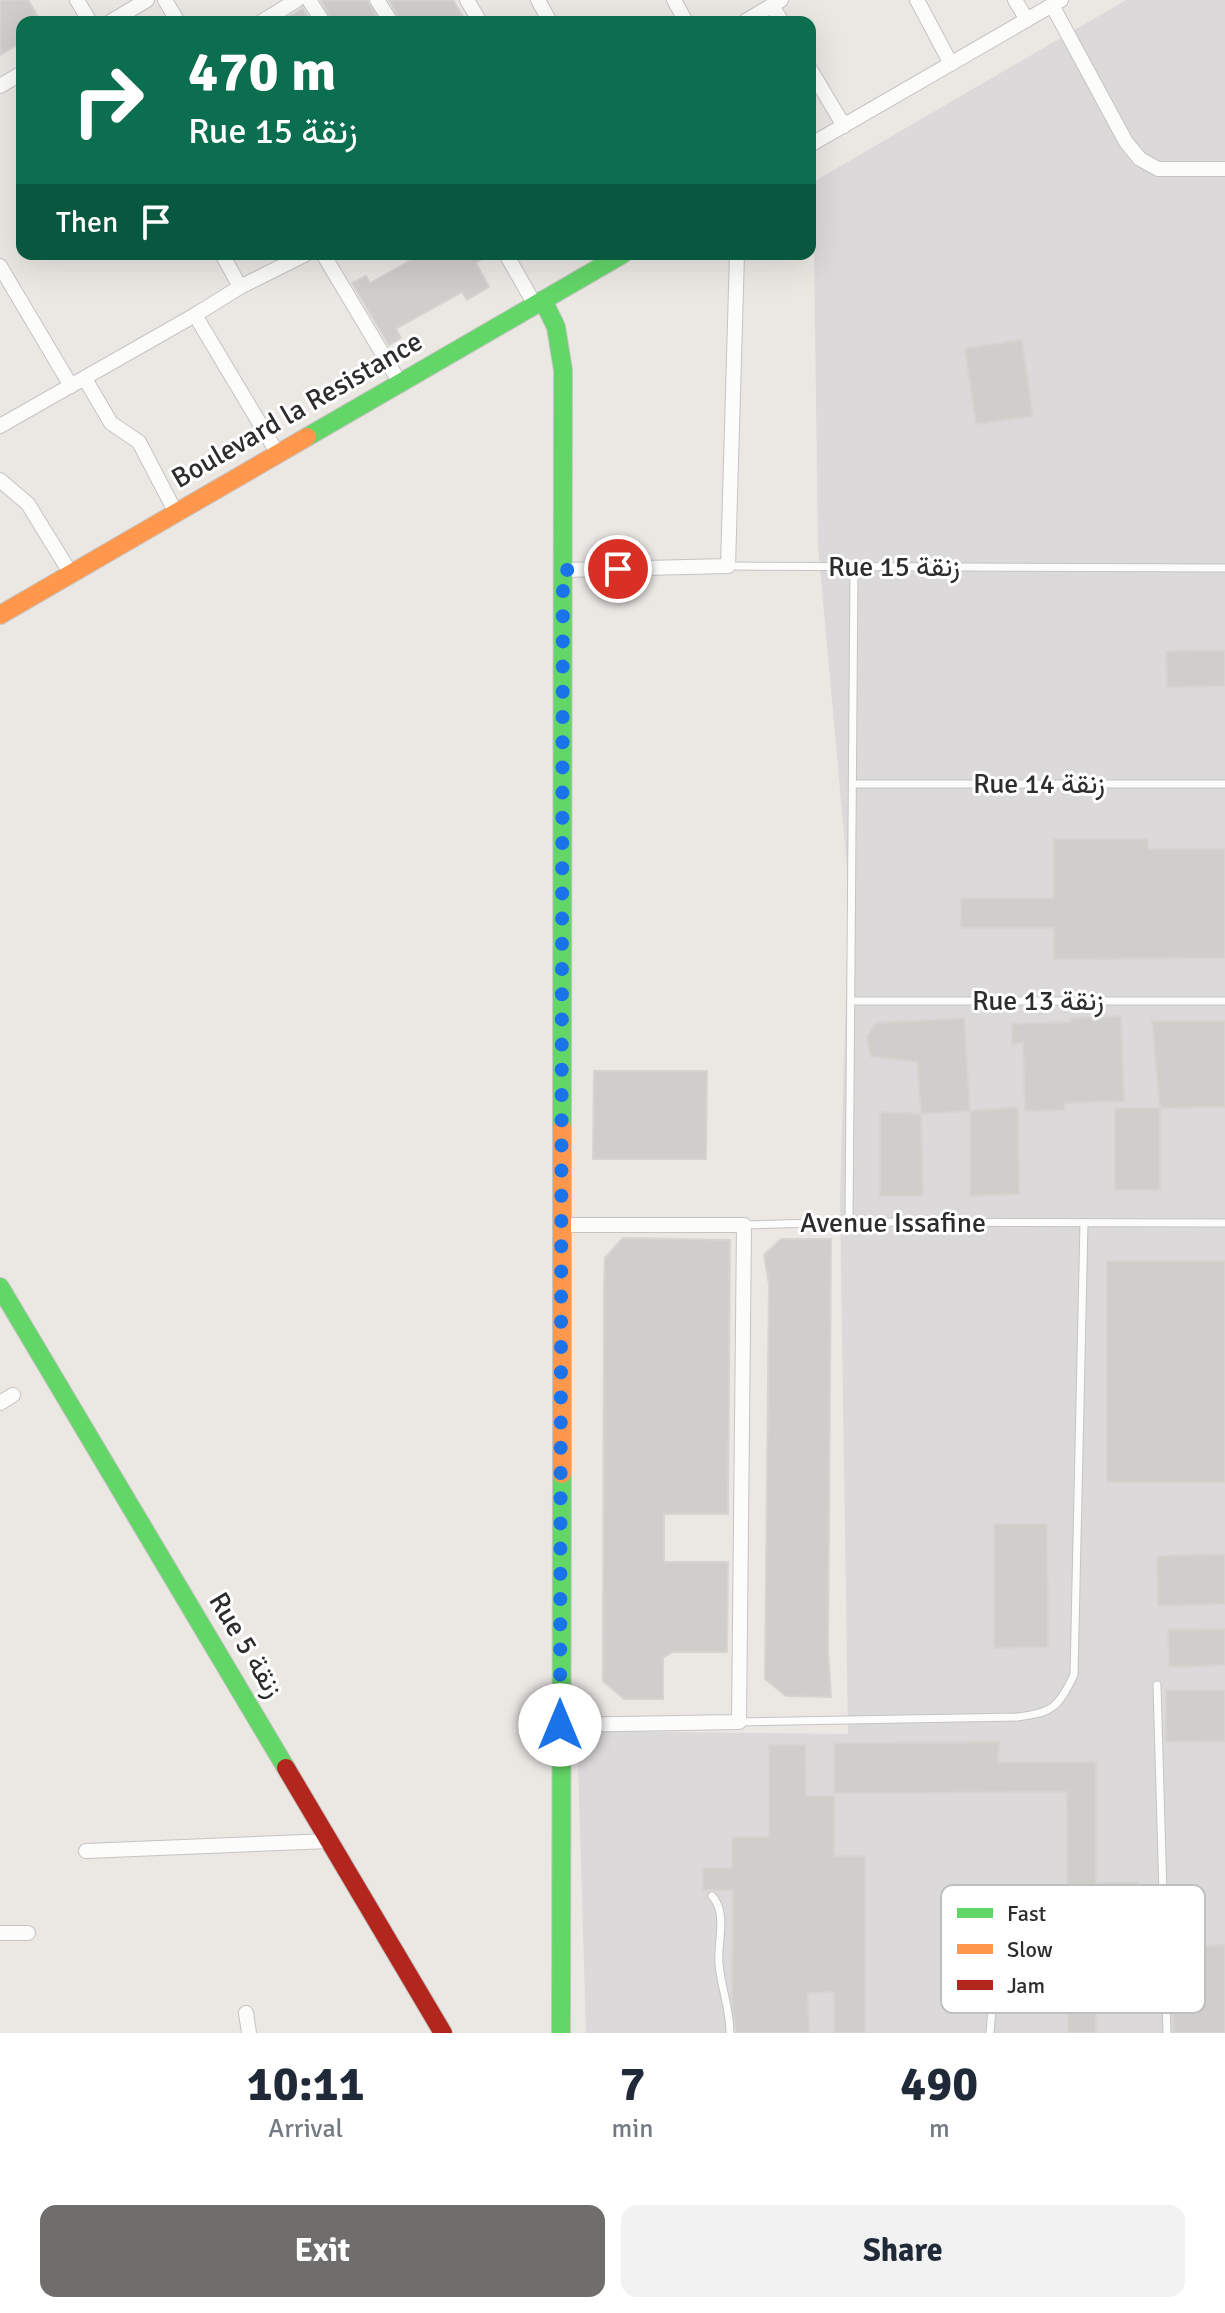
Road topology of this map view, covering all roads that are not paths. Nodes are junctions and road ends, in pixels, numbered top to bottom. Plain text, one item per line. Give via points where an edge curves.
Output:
1 (147, 0) edge
2 (297, 0) edge
3 (917, 0) edge
4 (1015, 0) edge
5 (1057, 3) edge
6 (120, 16) edge
7 (271, 16) edge
8 (1027, 20) junction
9 (951, 64) junction
10 (816, 79) edge
11 (844, 126) junction
12 (816, 142) edge
13 (1225, 169) edge
14 (225, 260) edge
15 (294, 260) edge
16 (327, 260) edge
17 (510, 260) edge
18 (610, 260) edge
19 (737, 260) edge
20 (0, 266) edge
21 (240, 287) junction
22 (539, 302) junction
23 (195, 315) junction
24 (85, 379) junction
25 (400, 383) junction
26 (71, 386) junction
27 (0, 426) edge
28 (278, 454) junction
29 (0, 480) edge
30 (176, 513) junction
31 (728, 566) junction
32 (854, 568) junction
33 (1225, 568) edge
34 (563, 570) junction
35 (71, 574) junction
36 (0, 615) edge
37 (853, 784) junction
38 (1225, 784) edge
39 (851, 1001) junction
40 (1225, 1001) edge
41 (849, 1222) junction
42 (1084, 1223) junction
43 (1225, 1223) edge
44 (561, 1225) junction
45 (744, 1225) junction
46 (0, 1287) edge
47 (13, 1395) dead end
48 (0, 1403) edge
49 (1157, 1685) dead end
50 (739, 1722) junction
51 (560, 1725) junction
52 (330, 1841) junction
53 (86, 1851) dead end
54 (1163, 1885) edge
55 (712, 1896) dead end
56 (0, 1933) edge
57 (28, 1933) dead end
58 (246, 2013) dead end
59 (992, 2013) edge
60 (1166, 2013) edge
61 (249, 2033) edge
62 (443, 2033) edge
63 (561, 2033) edge
64 (730, 2033) edge
65 (990, 2033) edge
66 (1167, 2033) edge

1 - 6 street
2 - 7 street
3 - 9 street
4 - 8 street
5 - 8 street
5 - 13 street via 1126,142 1140,159 1158,169
8 - 9 street
9 - 11 street
10 - 11 street
11 - 12 street
14 - 21 street
15 - 21 street
16 - 25 street
17 - 22 street
18 - 22 street, Boulevard la Resistance
19 - 31 street
20 - 26 street
21 - 23 street
22 - 25 street, Boulevard la Resistance
22 - 34 street via 556,327 563,370
23 - 24 street
23 - 28 street
24 - 26 street
24 - 30 street via 111,423 139,442
25 - 28 street, Boulevard la Resistance
26 - 27 street
28 - 30 street, Boulevard la Resistance
29 - 35 street via 28,504
30 - 35 street, Boulevard la Resistance
31 - 32 lane, Rue 15 زنقة
31 - 34 street, Rue 15 زنقة
32 - 33 lane, Rue 15 زنقة
32 - 37 lane
34 - 44 street
35 - 36 street, Boulevard la Resistance
37 - 38 lane, Rue 14 زنقة
37 - 39 lane
39 - 40 lane, Rue 13 زنقة
39 - 41 lane
41 - 42 lane, Avenue Issafine
41 - 45 lane, Avenue Issafine
42 - 43 lane, Avenue Issafine
42 - 50 lane via 1074,1675 1064,1695 1052,1709 1017,1717
44 - 45 street, Avenue Issafine
44 - 51 street
45 - 50 street
46 - 52 street, Rue 5 زنقة
47 - 48 street
49 - 54 lane
50 - 51 street
51 - 63 street
52 - 53 street
52 - 62 street, Rue 5 زنقة
55 - 64 lane via 721,1907 719,1964
56 - 57 street
58 - 61 street
59 - 65 lane
60 - 66 lane

